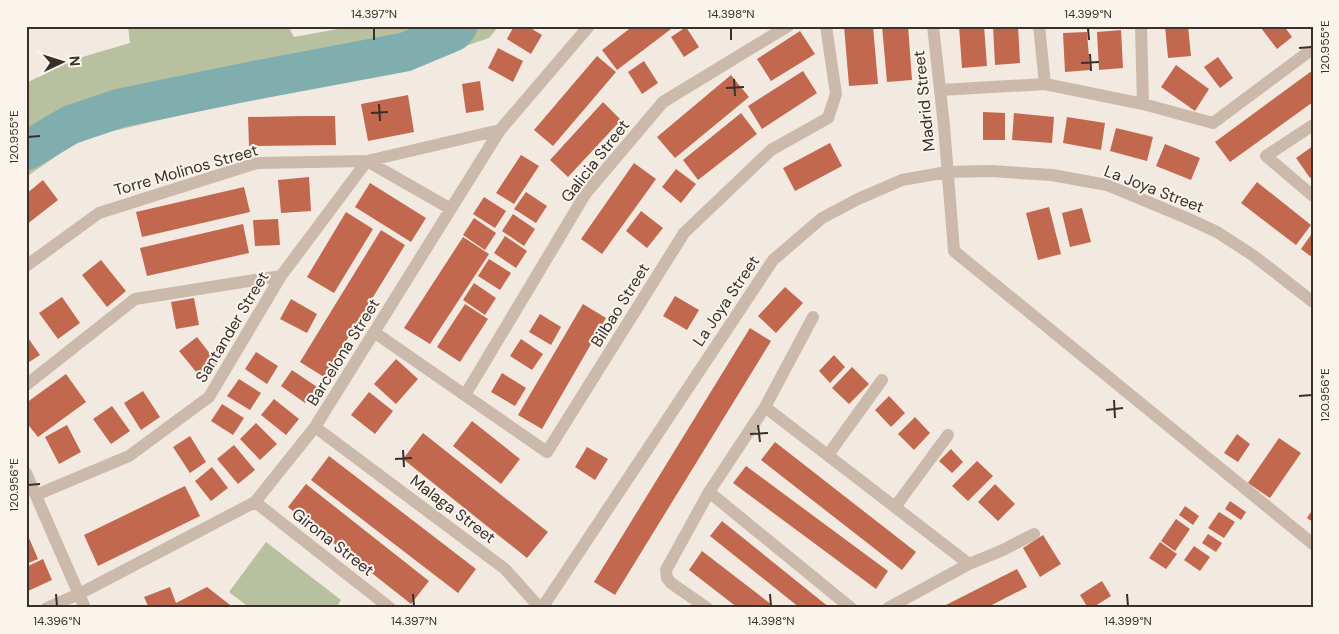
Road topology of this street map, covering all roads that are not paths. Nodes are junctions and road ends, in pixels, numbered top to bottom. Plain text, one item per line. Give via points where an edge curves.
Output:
1 (589, 26) edge
2 (788, 26) edge
3 (826, 26) edge
4 (933, 26) edge
5 (1039, 26) edge
6 (1141, 26) edge
7 (1307, 53) dead end
8 (1045, 84) junction
9 (940, 90) junction
10 (1143, 104) junction
11 (1313, 124) edge
12 (500, 130) junction
13 (367, 162) junction
14 (947, 172) junction
15 (1313, 196) edge
16 (451, 209) junction
17 (26, 266) edge
18 (281, 276) junction
19 (1313, 302) edge
20 (813, 317) dead end
21 (374, 332) junction
22 (882, 380) dead end
23 (26, 385) edge
24 (465, 395) junction
25 (765, 407) junction
26 (315, 426) junction
27 (948, 435) dead end
28 (828, 455) junction
29 (26, 473) edge
30 (709, 492) junction
31 (36, 495) junction
32 (255, 502) junction
33 (895, 507) junction
34 (1034, 534) dead end
35 (1313, 544) edge
36 (969, 564) junction
37 (78, 594) junction
38 (46, 608) edge
39 (85, 608) edge
40 (390, 608) edge
41 (541, 608) edge
42 (707, 608) edge
43 (852, 608) edge
44 (888, 608) edge

1 - 12 street, Barcelona Street
2 - 24 street, Galicia Street via 663,102 586,193
3 - 24 street, Bilbao Street via 836,94 828,118 771,150 684,233 548,452
4 - 9 street, Madrid Street
5 - 8 street
6 - 10 street
7 - 10 street via 1213,123
8 - 9 street
8 - 10 street
9 - 14 street, Madrid Street
11 - 15 street via 1266,156
12 - 13 street
12 - 16 street, Barcelona Street
13 - 16 street, Torre Molinos Street
13 - 17 street, Torre Molinos Street via 257,163 99,213
13 - 18 street, Santander Street
14 - 19 street, La Joya Street via 1052,175 1107,185 1217,232
14 - 35 street, Madrid Street via 954,251
14 - 41 street, La Joya Street via 902,180 858,199 822,218 772,260
16 - 21 street, Barcelona Street
18 - 23 street via 135,299
18 - 31 street, Santander Street via 209,397 129,456
20 - 25 street
21 - 24 street, Bilbao Street
21 - 26 street, Barcelona Street
22 - 28 street
25 - 28 street
25 - 30 street
26 - 32 street, Barcelona Street
26 - 41 street, Malaga Street via 505,569
27 - 33 street
28 - 33 street
29 - 31 street
30 - 42 street via 666,570 671,583
30 - 43 street
31 - 37 street
32 - 37 street, Barcelona Street
32 - 40 street, Girona Street
33 - 36 street
34 - 36 street
36 - 44 street
37 - 38 street, Barcelona Street
37 - 39 street

